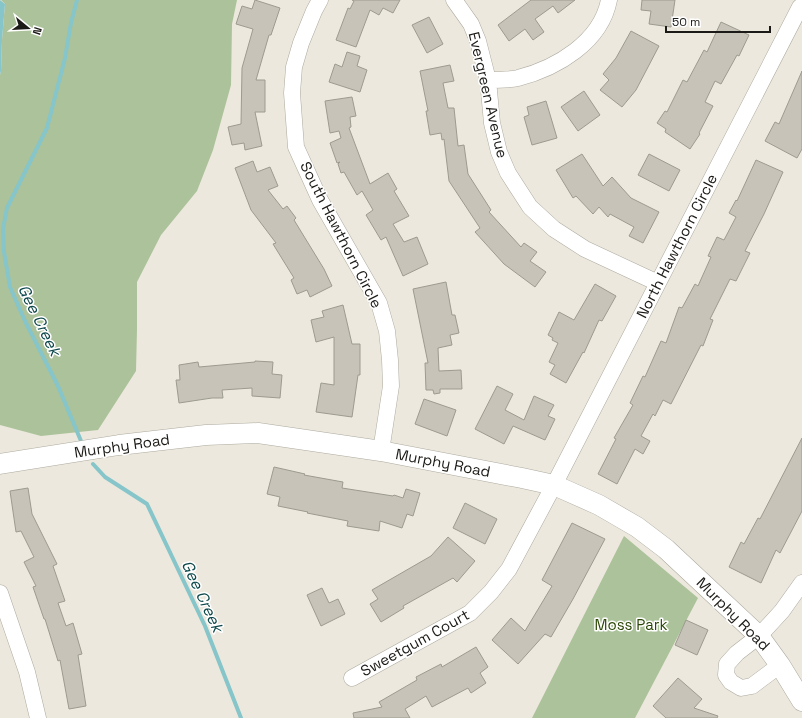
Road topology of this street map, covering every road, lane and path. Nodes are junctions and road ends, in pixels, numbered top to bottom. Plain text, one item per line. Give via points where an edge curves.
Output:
1 (320, 0) edge
2 (454, 0) edge
3 (609, 0) edge
4 (800, 7) dead end
5 (488, 80) junction
6 (658, 283) junction
7 (381, 451) junction
8 (0, 464) edge
9 (554, 485) junction
10 (802, 583) edge
11 (0, 593) edge
12 (5, 627) edge
13 (759, 636) junction
14 (780, 666) junction
15 (352, 678) dead end
16 (802, 701) edge
17 (38, 718) edge

1 - 7 street, South Hawthorn Circle via 301,43 294,68 292,93 296,146 320,200 379,303 387,331 391,386
2 - 5 street, Evergreen Avenue via 471,24
3 - 5 street via 596,30 580,48 538,72 517,78
4 - 6 street, North Hawthorn Circle
5 - 6 street, Evergreen Avenue via 492,123 499,152 508,173 530,208 585,249
6 - 9 street, North Hawthorn Circle
7 - 8 street, Murphy Road via 258,433 206,435 119,445
7 - 9 street, Murphy Road
9 - 13 street, Murphy Road via 599,505 637,527 666,549
9 - 15 street, Sweetgum Court via 509,569 470,613
10 - 13 street via 782,611
11 - 12 street
12 - 17 street via 27,672
13 - 14 street, Murphy Road
13 - 14 street via 727,664 726,675 731,682 741,688 752,686
14 - 16 street, Murphy Road

